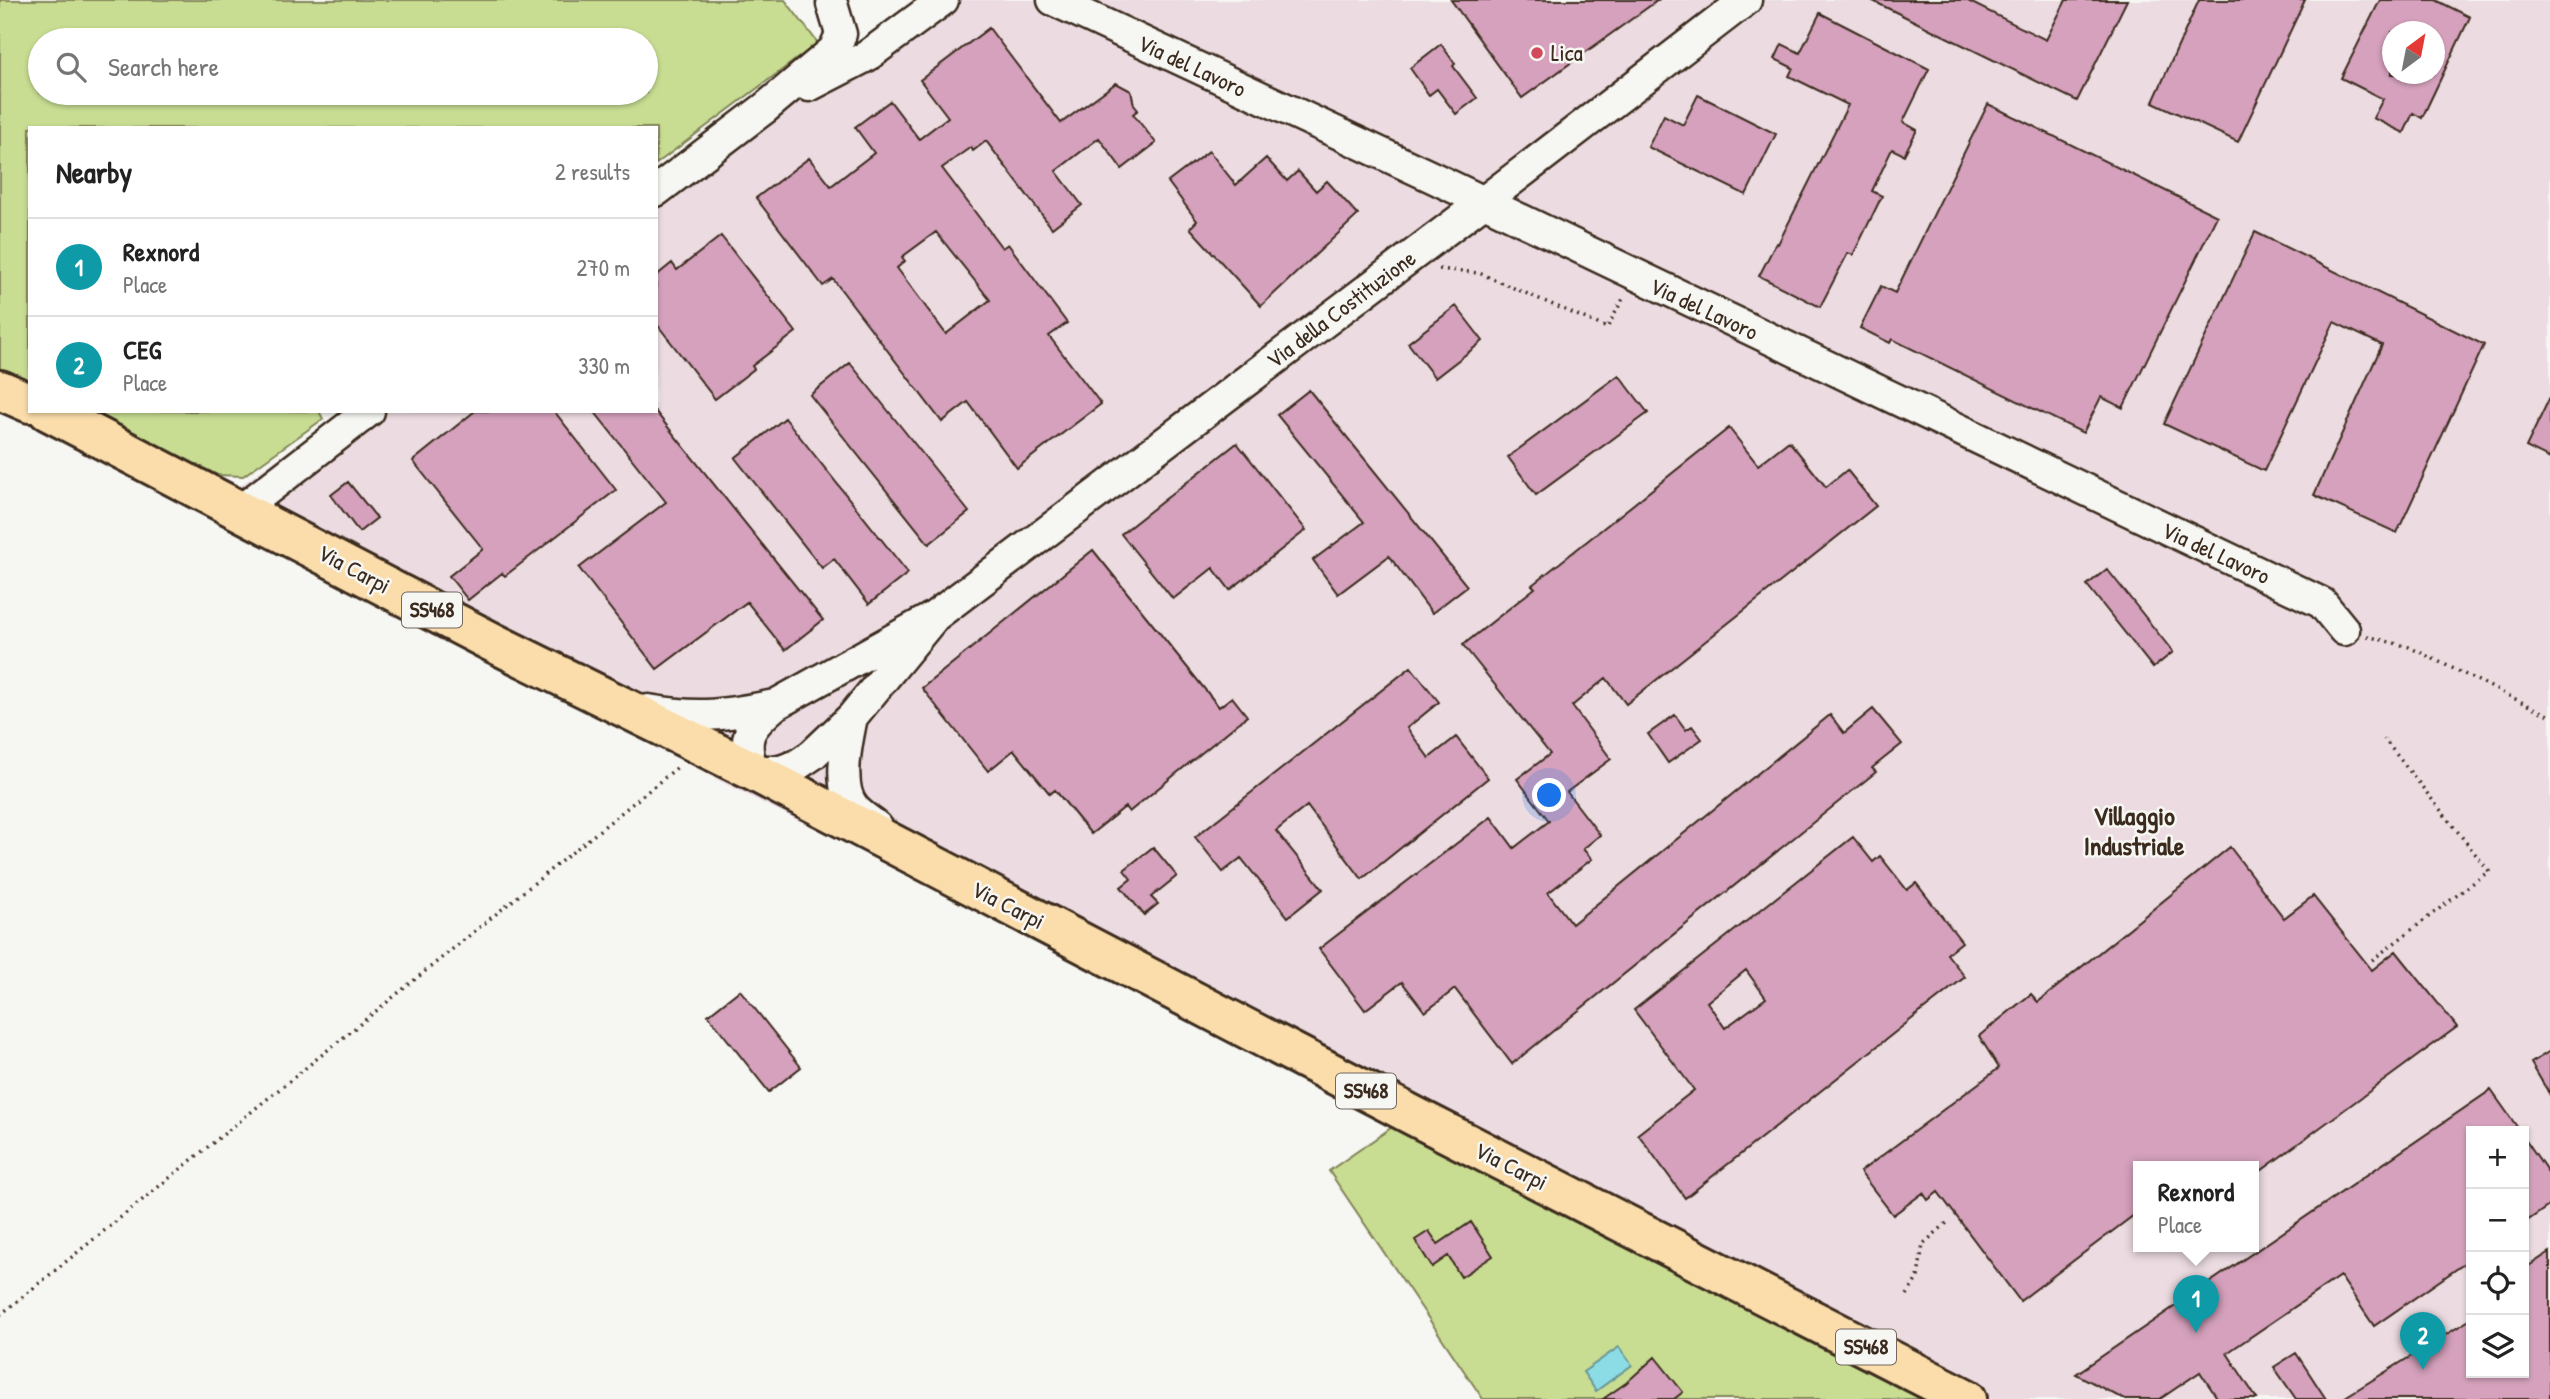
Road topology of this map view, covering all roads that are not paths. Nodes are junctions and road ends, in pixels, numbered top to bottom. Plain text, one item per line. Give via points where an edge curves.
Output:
1 (943, 0) edge
2 (1054, 0) edge
3 (1746, 0) edge
4 (830, 2) edge
5 (867, 56) junction
6 (765, 108) junction
7 (658, 189) edge
8 (1482, 203) junction
9 (0, 390) edge
10 (28, 402) edge
11 (52, 413) edge
12 (366, 413) edge
13 (240, 510) junction
14 (935, 616) junction
15 (2344, 630) road end
16 (775, 705) junction
17 (626, 706) junction
18 (852, 718) junction
19 (753, 771) junction
20 (912, 855) junction
21 (1967, 1399) edge

1 - 5 street
2 - 8 street, Via del Lavoro
3 - 8 street, Via della Costituzione
4 - 5 street
4 - 6 street via 841,34 834,50
5 - 6 street
6 - 7 street
8 - 14 street, Via della Costituzione
8 - 15 street, Via del Lavoro via 2322,603
9 - 10 main road
11 - 13 main road, Via Carpi / SS468
12 - 13 street
13 - 17 main road, Via Carpi / SS468 via 492,642
14 - 16 street, Via della Costituzione
14 - 18 street, Via della Costituzione
16 - 17 street, Via della Costituzione via 721,716 681,716
16 - 19 street, Via della Costituzione via 747,736 746,751
17 - 19 main road, Via Carpi / SS468
18 - 19 street, Via della Costituzione via 797,765 781,771
18 - 20 street, Via della Costituzione via 844,762 849,797 854,808
19 - 20 main road, Via Carpi / SS468
20 - 21 main road, Via Carpi / SS468

